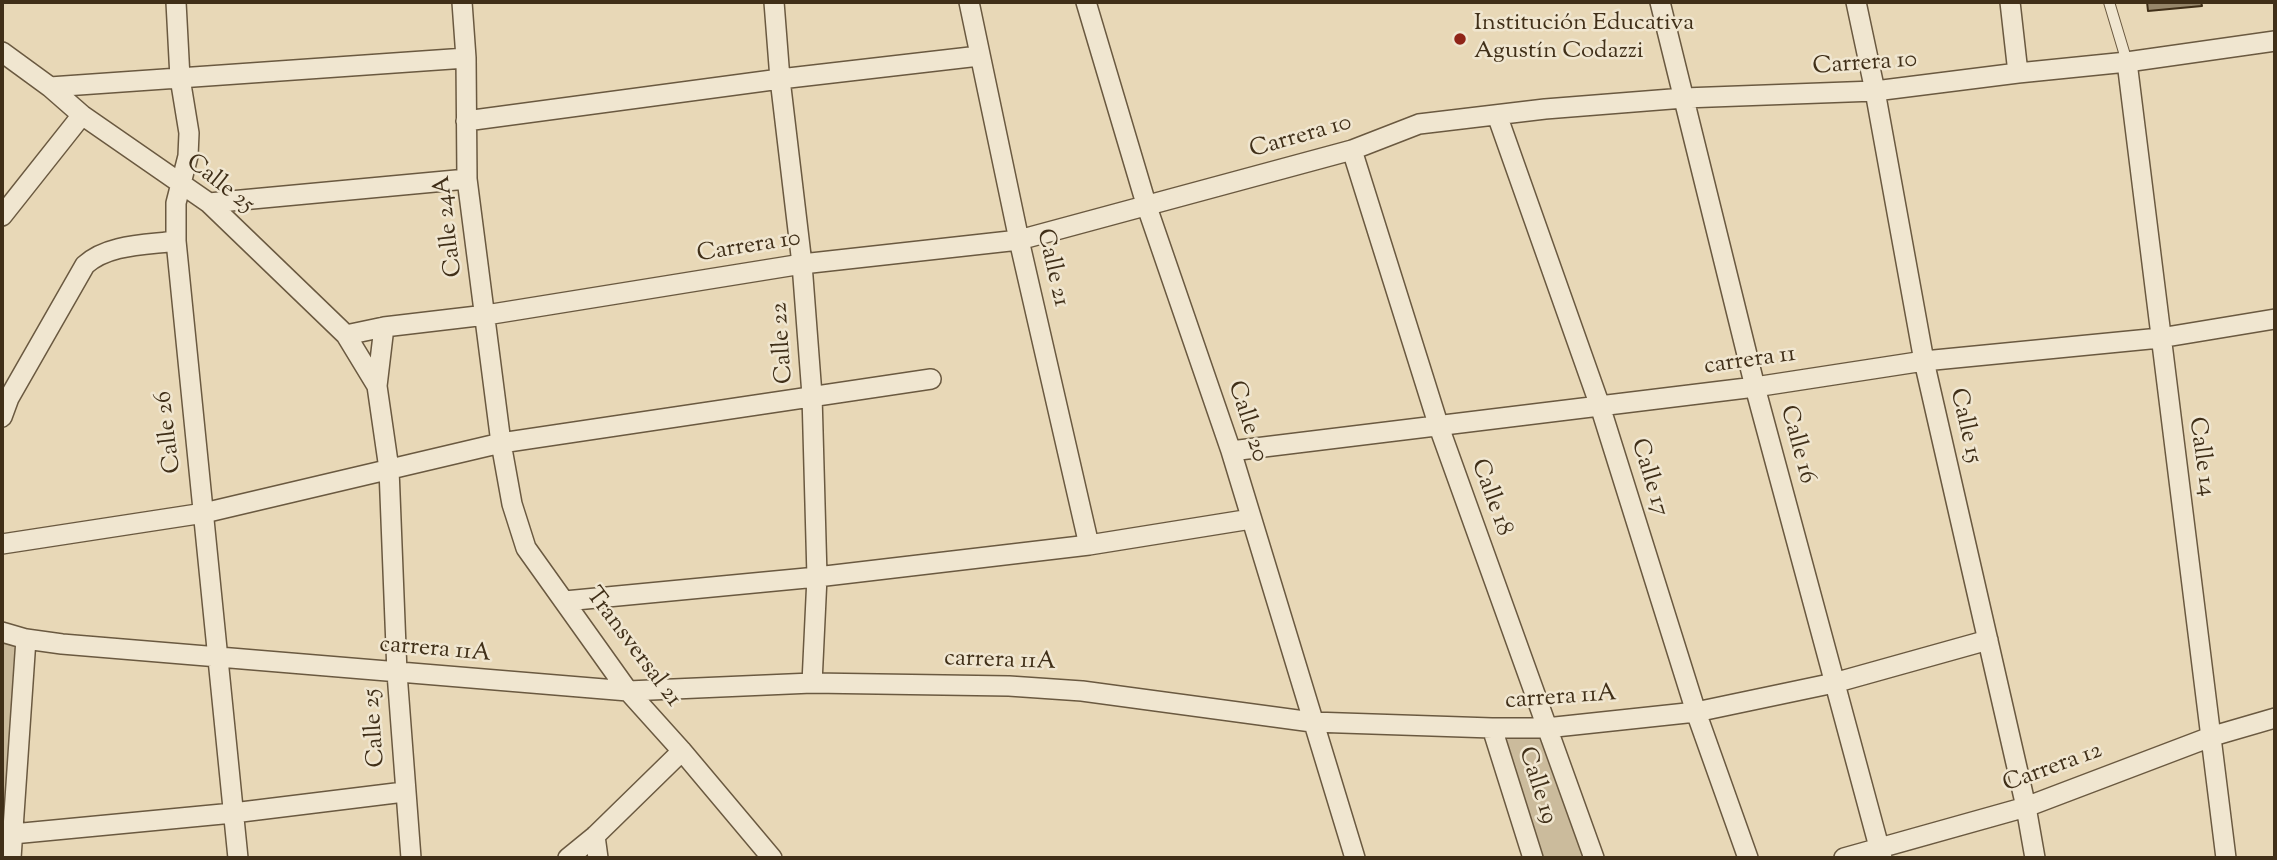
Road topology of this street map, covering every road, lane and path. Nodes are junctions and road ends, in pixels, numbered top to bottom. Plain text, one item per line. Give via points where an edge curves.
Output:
1 (176, 2) edge
2 (462, 2) edge
3 (774, 2) edge
4 (968, 2) edge
5 (1086, 2) edge
6 (1660, 2) edge
7 (1856, 2) edge
8 (2010, 2) edge
9 (2109, 2) edge
10 (2275, 41) edge
11 (2, 52) edge
12 (979, 56) junction
13 (466, 58) junction
14 (2127, 62) junction
15 (2018, 73) junction
16 (180, 78) junction
17 (780, 79) junction
18 (50, 87) junction
19 (1875, 91) junction
20 (1684, 98) junction
21 (82, 115) junction
22 (1497, 115) junction
23 (466, 121) junction
24 (1352, 150) junction
25 (467, 179) junction
26 (179, 184) junction
27 (209, 203) junction
28 (1147, 207) junction
29 (2, 216) edge
30 (1019, 240) junction
31 (176, 241) junction
32 (802, 264) junction
33 (486, 315) junction
34 (2275, 319) edge
35 (384, 327) junction
36 (346, 335) junction
37 (2160, 338) junction
38 (1924, 361) junction
39 (931, 379) dead end
40 (377, 386) junction
41 (1755, 387) junction
42 (812, 395) junction
43 (1600, 406) junction
44 (2, 417) edge
45 (1439, 427) junction
46 (501, 443) junction
47 (1231, 451) junction
48 (389, 469) junction
49 (204, 513) junction
50 (1251, 519) junction
51 (2, 544) edge
52 (1089, 545) junction
53 (817, 577) junction
54 (565, 601) junction
55 (2, 632) edge
56 (26, 639) junction
57 (1988, 640) junction
58 (219, 658) junction
59 (397, 673) junction
60 (812, 682) junction
61 (1834, 683) junction
62 (628, 691) junction
63 (1696, 712) junction
64 (2275, 718) edge
65 (1312, 722) junction
66 (1492, 728) junction
67 (1546, 728) junction
68 (2213, 736) junction
69 (682, 751) junction
70 (404, 792) junction
71 (2026, 807) junction
72 (233, 813) junction
73 (6, 835) edge
74 (595, 836) junction
75 (1881, 854) edge
76 (10, 858) edge
77 (238, 858) edge
78 (411, 858) edge
79 (568, 858) edge
80 (598, 858) edge
81 (772, 858) edge
82 (1355, 858) edge
83 (1533, 858) edge
84 (1594, 858) edge
85 (1748, 858) edge
86 (1844, 858) edge
87 (2035, 858) edge
88 (2227, 858) edge

1 - 16 street, Calle 26
2 - 13 street, Calle 24A
3 - 17 street, Calle 22
4 - 12 street, Calle 21
5 - 28 street, Calle 20
6 - 20 street, Calle 16
7 - 19 street, Calle 15
8 - 15 street
9 - 14 lane
10 - 14 street, Carrera 10
11 - 18 street, Calle 25
12 - 17 street
12 - 30 street, Calle 21
13 - 16 street
13 - 23 street, Calle 24A
14 - 15 street, Carrera 10
14 - 37 street, Calle 14
15 - 19 street, Carrera 10
16 - 18 street
16 - 26 street, Calle 26 via 189,133 185,172
17 - 23 street
17 - 32 street, Calle 22
18 - 21 street, Calle 25
19 - 20 street, Carrera 10
19 - 38 street, Calle 15
20 - 22 street, Carrera 10
20 - 41 street, Calle 16
21 - 26 street, Calle 25
21 - 29 street
22 - 24 street, Carrera 10 via 1419,124
22 - 43 street, Calle 17
23 - 25 street, Calle 24A
24 - 28 street, Carrera 10
24 - 45 street, Calle 18
25 - 27 street
25 - 33 street, Calle 24A
26 - 27 street, Calle 25
26 - 31 street, Calle 26
27 - 36 street, Calle 25
28 - 30 street, Carrera 10
28 - 47 street, Calle 20
30 - 32 street, Carrera 10
30 - 52 street, Calle 21
31 - 44 street via 110,250 85,265
31 - 49 street, Calle 26
32 - 33 street, Carrera 10
32 - 42 street, Calle 22
33 - 35 street, Carrera 10
33 - 46 street, Calle 24A
34 - 37 street, carrera 11
35 - 36 street, Carrera 10
35 - 40 street, Calle 25
36 - 40 street, Calle 25
37 - 38 street, carrera 11
37 - 68 street, Calle 14
38 - 41 street, carrera 11
38 - 57 street, Calle 15
39 - 42 street
40 - 48 street, Calle 25
41 - 43 street, carrera 11
41 - 61 street, Calle 16
42 - 46 street
42 - 53 street, Calle 22
43 - 45 street, carrera 11
43 - 63 street, Calle 17
45 - 47 street, carrera 11
45 - 67 street, Calle 18
46 - 48 street
46 - 54 street, Transversal 21 via 526,548
47 - 50 street, Calle 20
48 - 49 street
48 - 59 street, Calle 25
49 - 51 street
49 - 58 street, Calle 26
50 - 52 street
50 - 65 street, Calle 20
52 - 53 street
53 - 54 street
53 - 60 street, Calle 22
54 - 62 street, Transversal 21
55 - 56 street, carrera 11A
56 - 58 street, carrera 11A
56 - 73 street
57 - 61 street, carrera 11A
57 - 71 street, Calle 15
58 - 59 street, carrera 11A
58 - 72 street, Calle 26
59 - 62 street, carrera 11A
59 - 70 street, Calle 25
60 - 62 street, carrera 11A
60 - 65 street, carrera 11A via 1082,691
61 - 63 street, carrera 11A
61 - 75 street, Calle 16
62 - 69 street, Transversal 21
63 - 67 street, carrera 11A
63 - 85 street, Calle 17
64 - 68 street, Carrera 12
65 - 66 street, carrera 11A
65 - 82 street, Calle 20
66 - 67 street, carrera 11A
66 - 83 street, Calle 19
67 - 84 street, Calle 18
68 - 71 street, Carrera 12
68 - 88 street, Calle 14
69 - 74 street
69 - 81 street, Transversal 21
70 - 72 street
70 - 78 street, Calle 25
71 - 75 street, Carrera 12
71 - 87 street, Calle 15
72 - 73 street
72 - 77 street, Calle 26
73 - 76 street
74 - 79 street
74 - 80 street
75 - 86 street, Carrera 12

